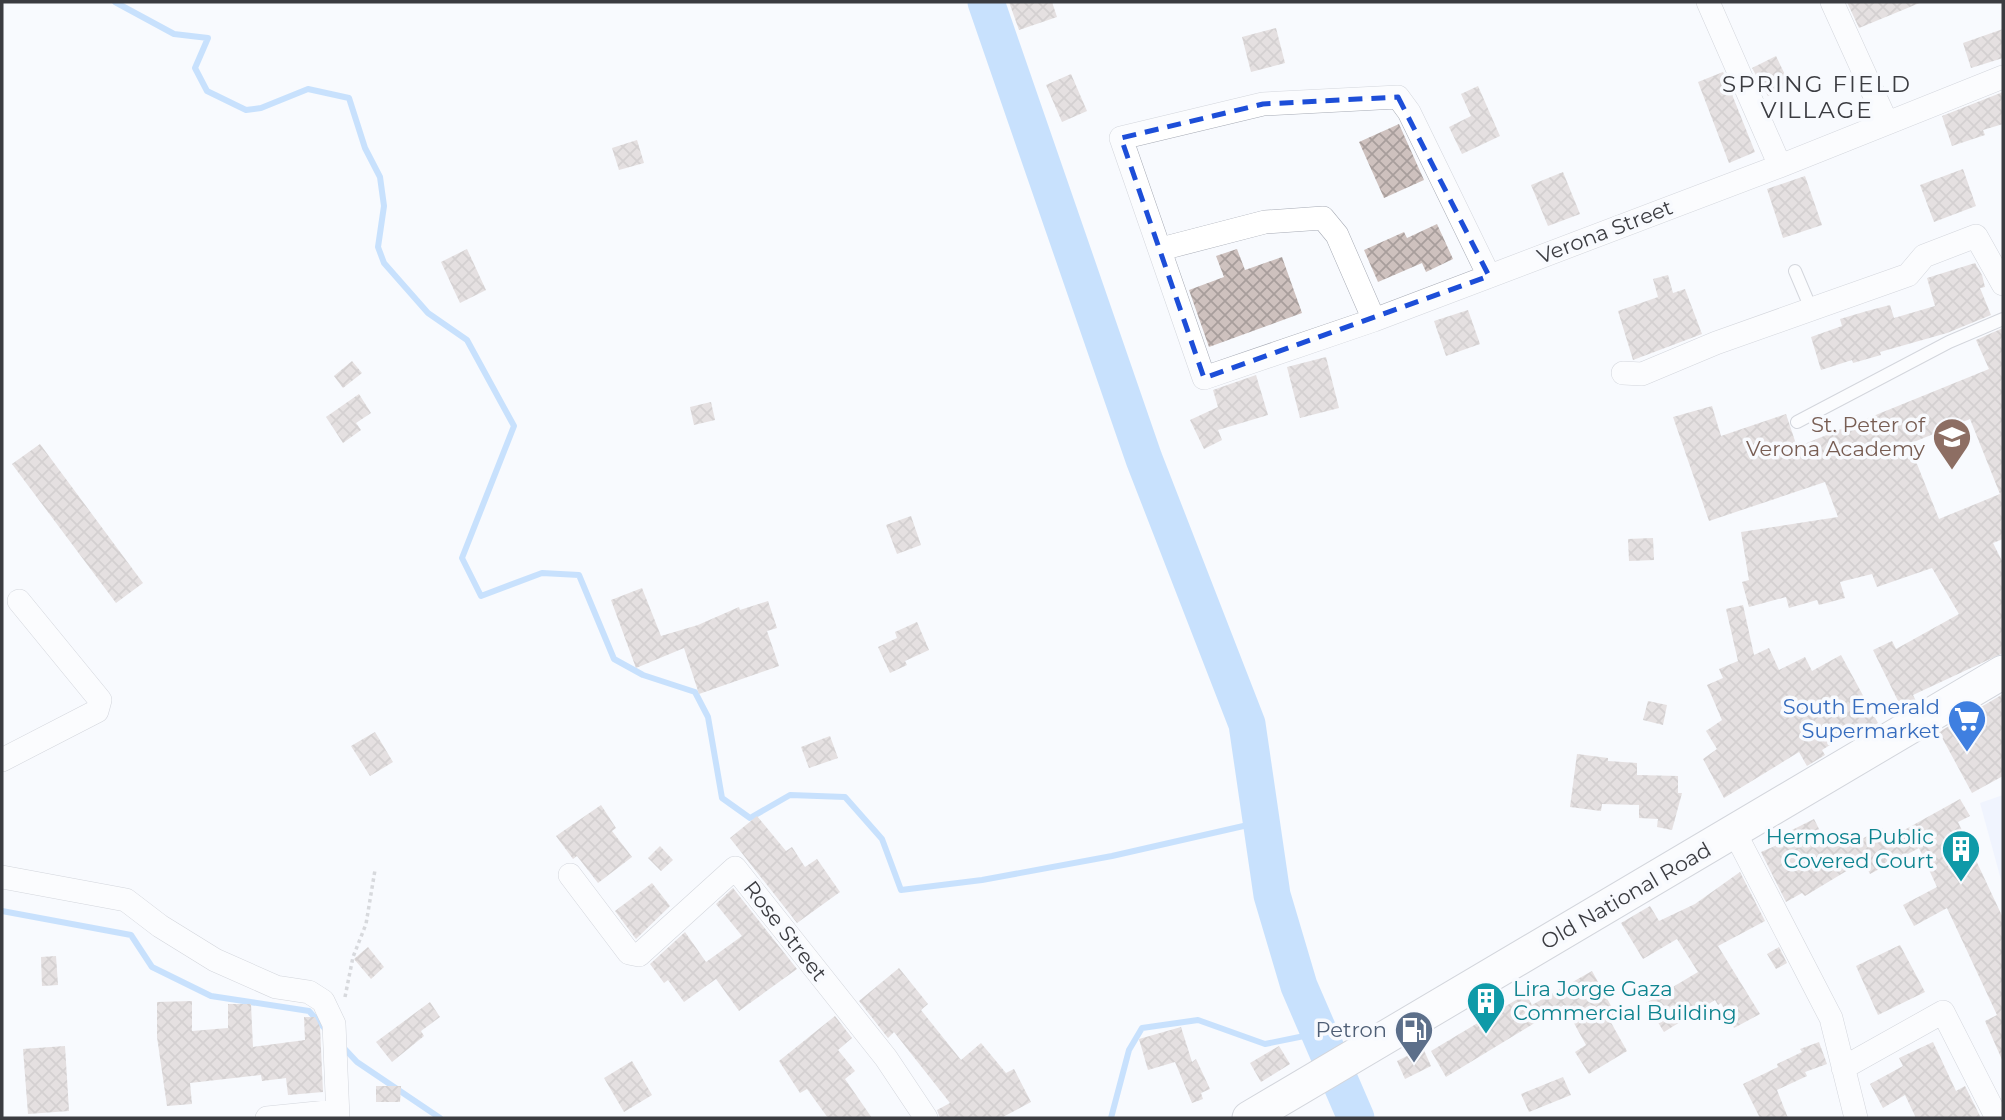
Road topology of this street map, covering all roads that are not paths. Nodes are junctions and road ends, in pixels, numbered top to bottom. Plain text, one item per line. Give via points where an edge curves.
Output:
1 (1707, 2) edge
2 (1832, 2) edge
3 (2003, 77) edge
4 (1886, 121) junction
5 (1780, 166) junction
6 (1161, 249) junction
7 (1795, 271) dead end
8 (1489, 276) junction
9 (2003, 284) edge
10 (1812, 311) junction
11 (2003, 319) edge
12 (1374, 320) junction
13 (1623, 373) dead end
14 (1797, 422) dead end
15 (19, 601) dead end
16 (2003, 672) edge
17 (2, 760) edge
18 (1735, 833) junction
19 (570, 875) dead end
20 (2, 877) edge
21 (1843, 1068) junction
22 (1283, 1109) edge
23 (338, 1115) edge
24 (267, 1118) edge
25 (926, 1118) edge
26 (1249, 1118) edge
27 (1856, 1118) edge
28 (1997, 1118) edge

1 - 5 street
2 - 4 street
3 - 4 street, Verona Street
4 - 5 street, Verona Street
5 - 8 street, Verona Street
6 - 8 street via 1121,138 1263,104 1398,97
6 - 12 street via 1265,222 1323,218 1337,235
6 - 12 street, Verona Street via 1204,378
7 - 10 lane
8 - 12 street, Verona Street
9 - 10 street via 1976,236 1924,256 1908,275
10 - 13 street via 1642,374
11 - 14 lane via 1949,342
15 - 17 street via 100,699 97,711
16 - 18 main road, Old National Road
18 - 21 street via 1831,1018
18 - 22 main road, Old National Road via 1314,1078
19 - 25 street, Rose Street via 629,953 639,955 735,868 886,1058
20 - 23 street via 126,900 215,960 276,987 309,992 323,1001 332,1019
21 - 27 street
21 - 28 street via 1944,1012
22 - 26 main road, Old National Road
23 - 24 street

